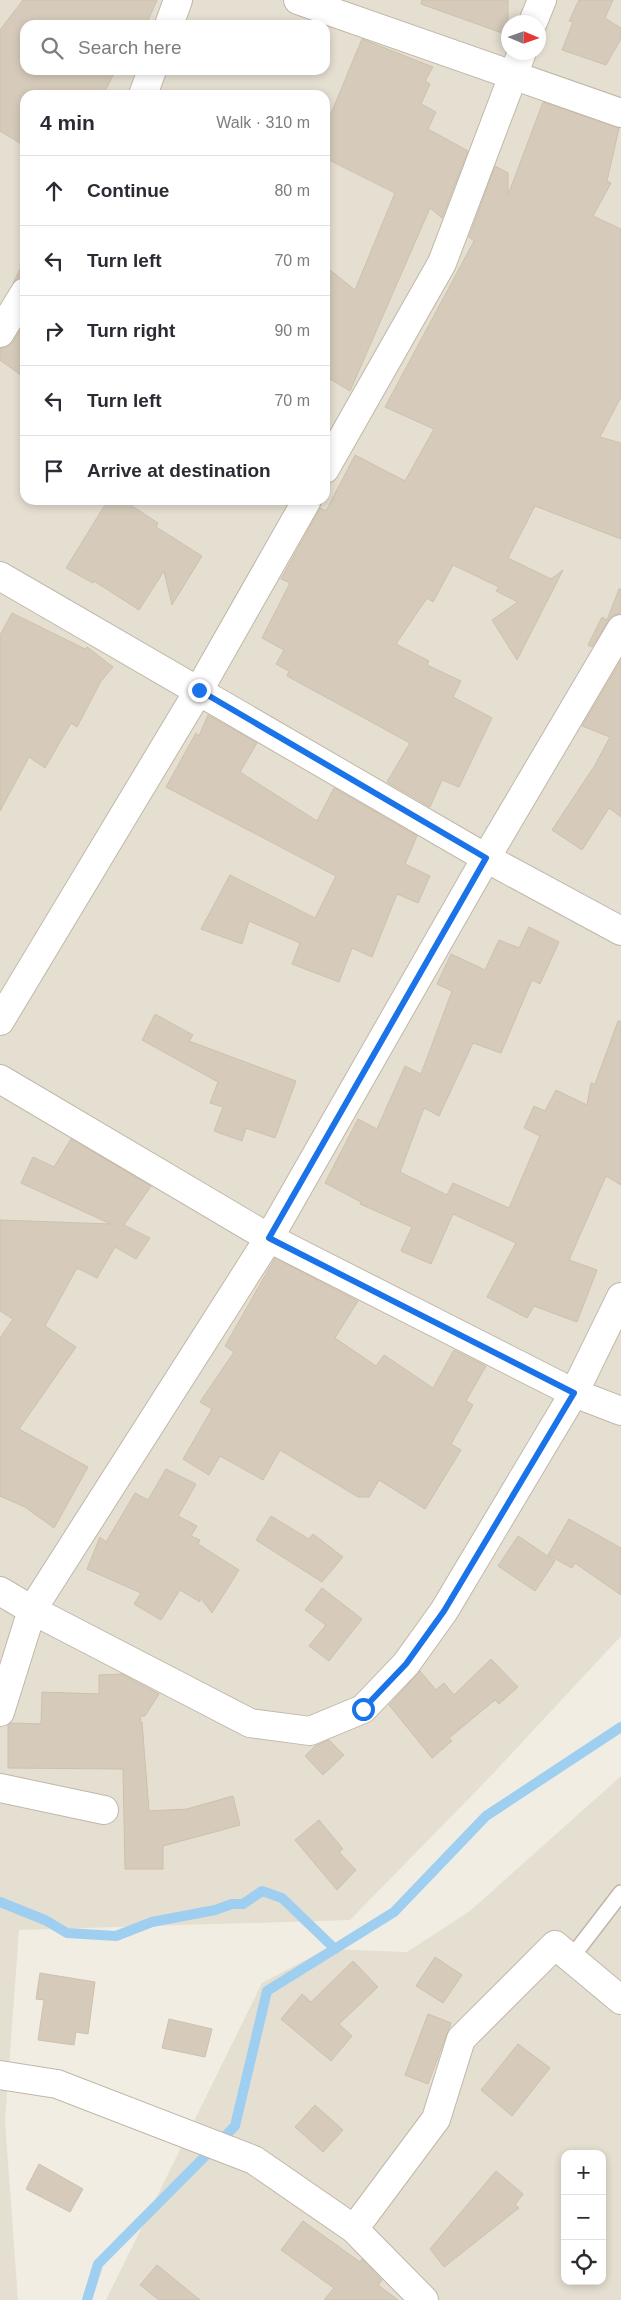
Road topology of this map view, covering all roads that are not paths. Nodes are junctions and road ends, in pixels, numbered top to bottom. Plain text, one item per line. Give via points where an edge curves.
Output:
1 (178, 0) edge
2 (298, 0) edge
3 (542, 0) edge
4 (536, 15) edge
5 (171, 20) edge
6 (518, 64) edge
7 (150, 75) edge
8 (145, 90) edge
9 (621, 113) edge
10 (20, 300) edge
11 (0, 333) edge
12 (330, 460) edge
13 (304, 505) edge
14 (0, 576) edge
15 (621, 629) edge
16 (199, 690) junction
17 (486, 858) junction
18 (621, 931) edge
19 (0, 1021) edge
20 (0, 1079) edge
21 (269, 1238) junction
22 (621, 1297) edge
23 (574, 1393) junction
24 (621, 1411) edge
25 (0, 1591) edge
26 (32, 1610) junction
27 (0, 1712) edge
28 (0, 1788) edge
29 (104, 1810) dead end
30 (621, 1893) edge
31 (571, 1958) junction
32 (621, 2000) edge
33 (0, 2075) edge
34 (354, 2229) junction
35 (424, 2300) edge

1 - 5 street
2 - 6 street
3 - 4 street
6 - 9 street
6 - 12 street via 442,263
7 - 8 street
10 - 11 street
13 - 16 street
14 - 16 street
15 - 17 street
16 - 17 street
16 - 19 street
17 - 18 street
17 - 21 street
20 - 21 street
21 - 23 street
21 - 26 street
22 - 23 street
23 - 24 street
23 - 26 street via 444,1611 406,1664 363,1709 310,1731 250,1723
25 - 26 street
26 - 27 street
28 - 29 street
30 - 31 lane
31 - 32 street
31 - 34 street via 555,1945 461,2039 436,2119
33 - 34 street via 57,2084 254,2160
34 - 35 street

